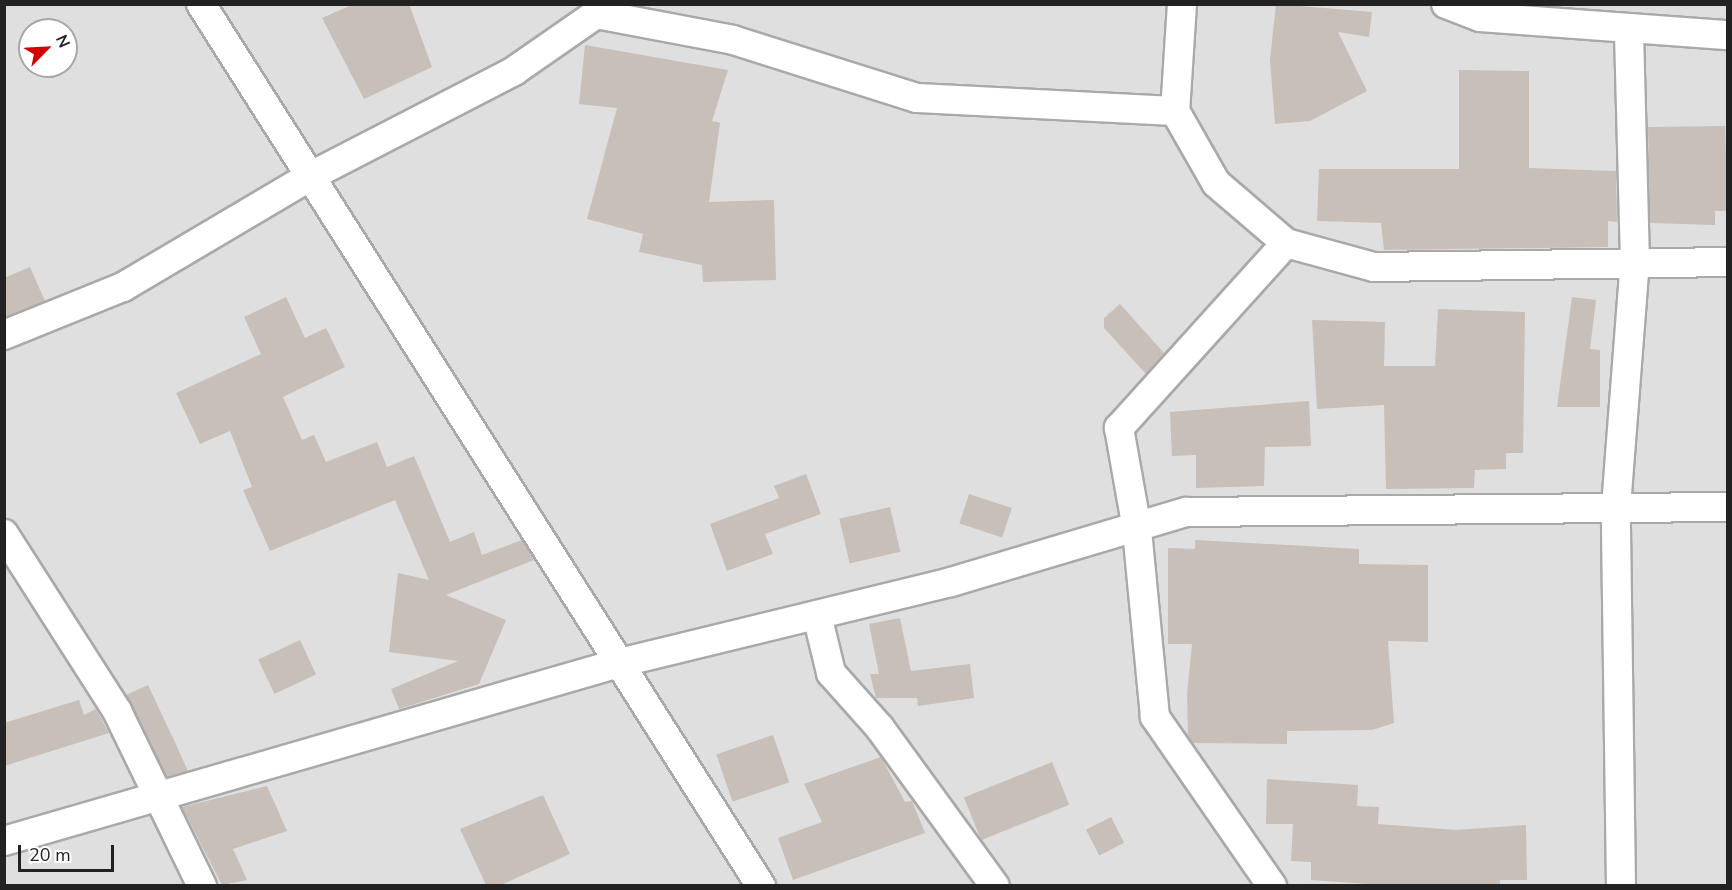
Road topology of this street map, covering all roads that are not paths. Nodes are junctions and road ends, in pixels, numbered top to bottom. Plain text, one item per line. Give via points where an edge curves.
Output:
1 (201, 4) edge
2 (1182, 4) edge
3 (1446, 4) edge
4 (1629, 30) junction
5 (1728, 35) edge
6 (1175, 111) junction
7 (309, 177) junction
8 (1286, 243) junction
9 (1635, 262) junction
10 (1728, 262) edge
11 (4, 335) edge
12 (1616, 507) junction
13 (1728, 507) edge
14 (1137, 528) junction
15 (4, 534) edge
16 (817, 615) junction
17 (620, 663) junction
18 (159, 794) junction
19 (4, 841) edge
20 (202, 885) edge
21 (761, 885) edge
22 (995, 885) edge
23 (1272, 885) edge
24 (1621, 885) edge

1 - 7 street
2 - 6 street
3 - 4 street via 1480,17
4 - 5 street
4 - 9 street
6 - 7 street via 917,98 734,40 596,14 514,71
6 - 8 street via 1216,183
7 - 11 street via 123,287
7 - 17 street
8 - 9 street via 1374,267
8 - 14 street via 1119,428
9 - 10 street
9 - 12 street
12 - 13 street
12 - 14 street via 1186,512
12 - 24 street
14 - 16 street
14 - 23 street via 1155,717
15 - 18 street via 117,711
16 - 17 street
16 - 22 street via 831,673 880,728
17 - 18 street
17 - 21 street
18 - 19 street
18 - 20 street

